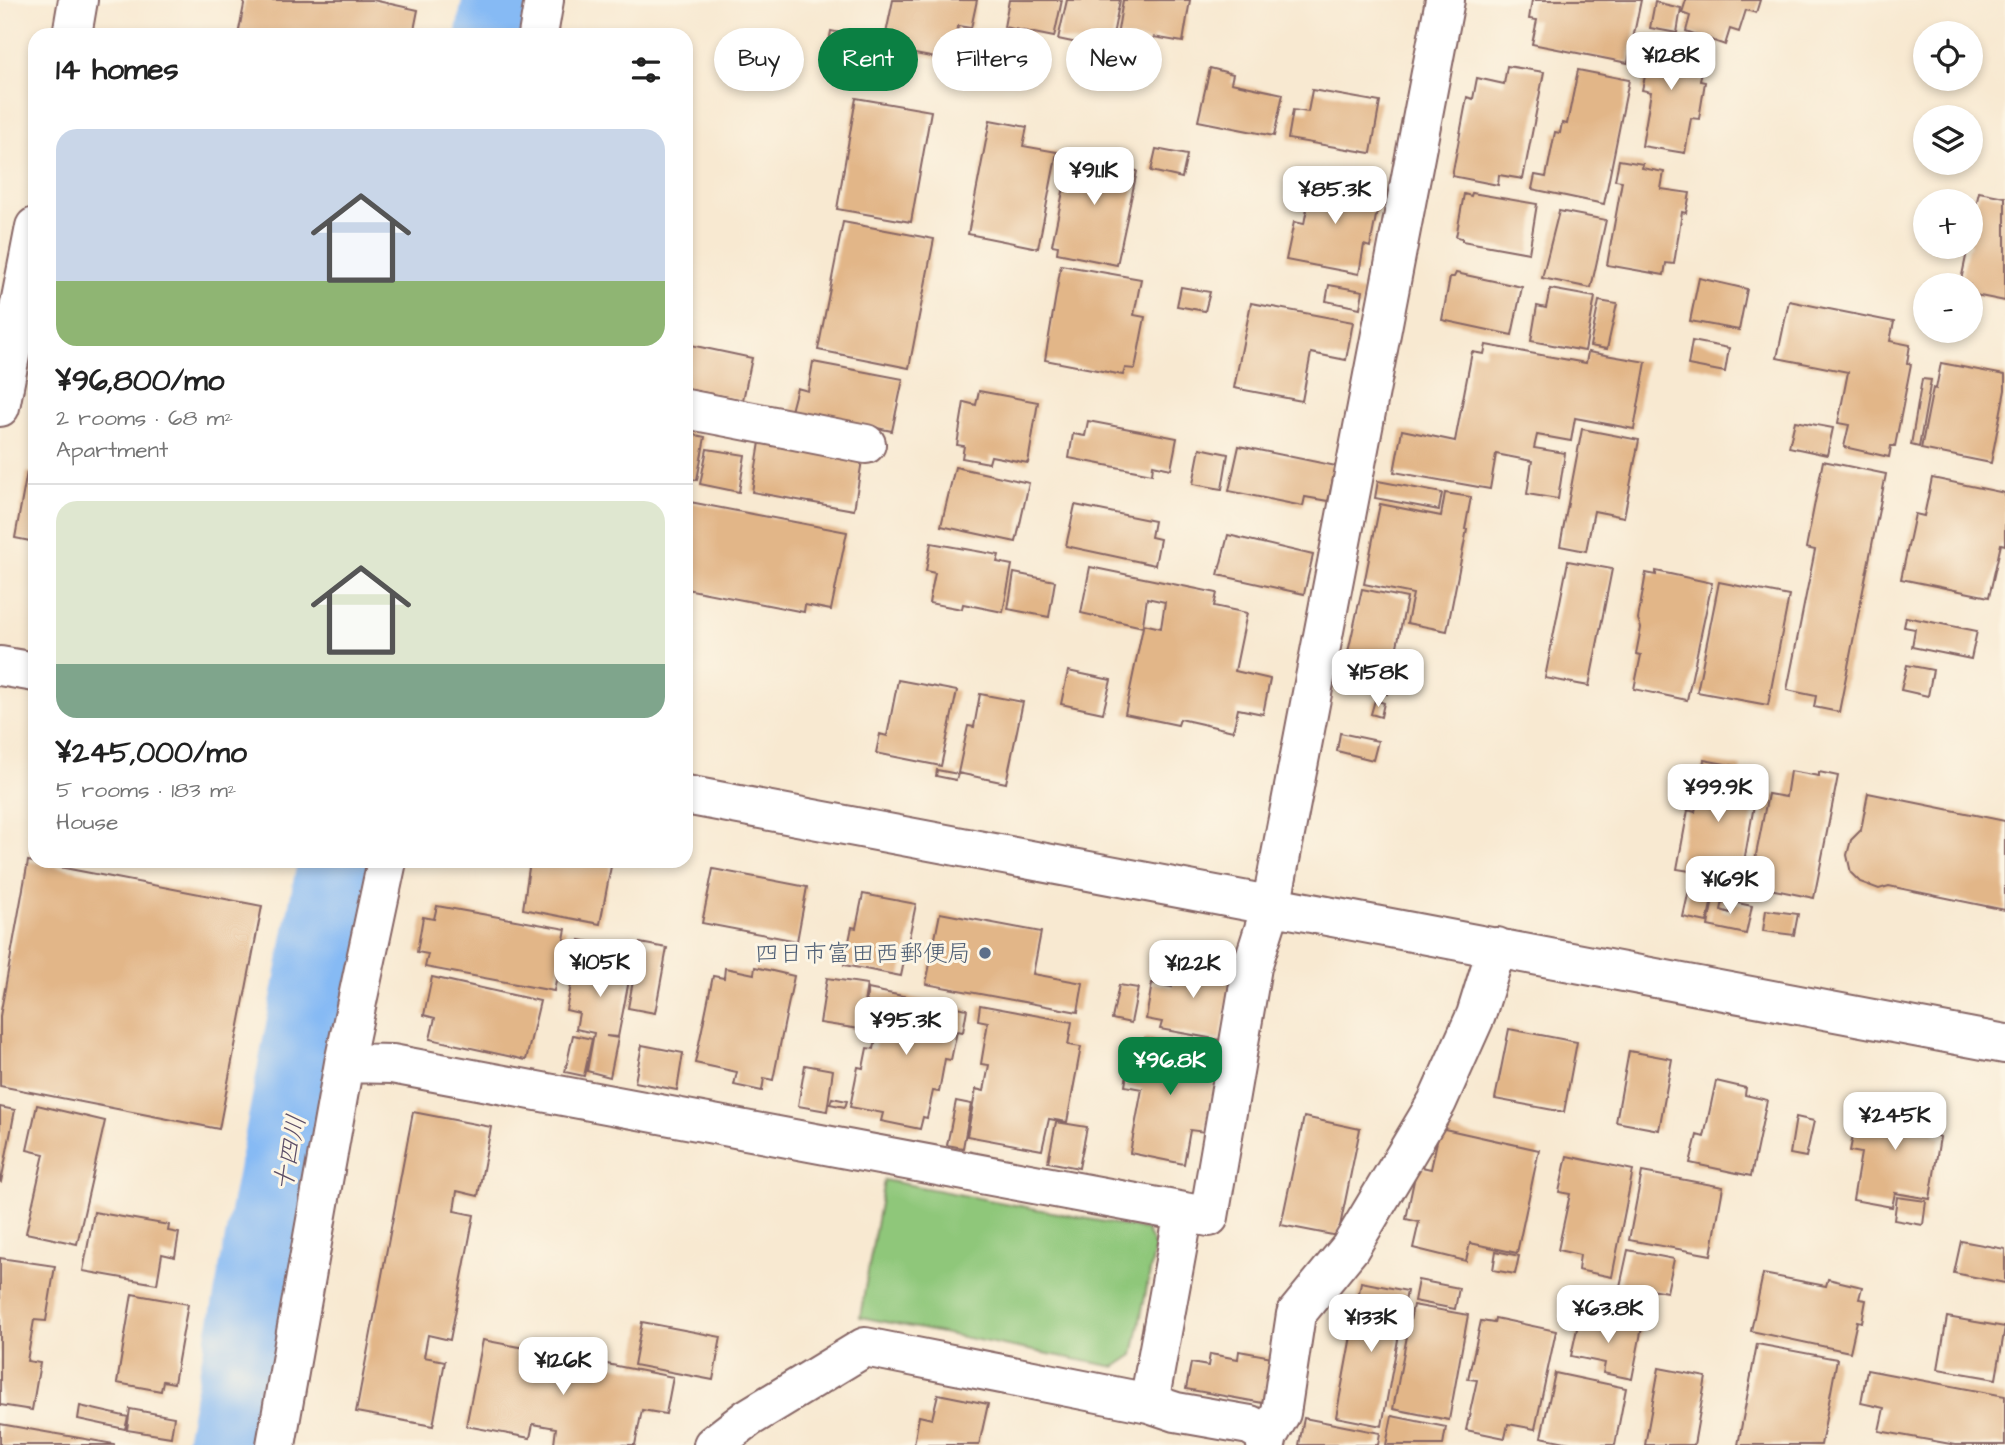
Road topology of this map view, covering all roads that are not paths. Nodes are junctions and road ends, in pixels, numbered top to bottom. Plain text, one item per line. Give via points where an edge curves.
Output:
1 (78, 0) edge
2 (544, 0) edge
3 (1445, 0) edge
4 (73, 28) edge
5 (539, 28) edge
6 (28, 262) edge
7 (0, 408) edge
8 (693, 410) edge
9 (866, 444) dead end
10 (0, 666) edge
11 (28, 671) edge
12 (693, 796) edge
13 (386, 868) edge
14 (1271, 907) junction
15 (1497, 947) junction
16 (2005, 1044) edge
17 (344, 1063) junction
18 (1184, 1212) junction
19 (1149, 1403) junction
20 (1267, 1440) edge
21 (281, 1444) edge
22 (713, 1445) edge

1 - 4 street
2 - 5 street
3 - 14 street
6 - 7 street
8 - 9 street
10 - 11 street
12 - 14 street
13 - 17 street
14 - 15 street
14 - 18 street via 1252,967 1209,1217
15 - 16 street
15 - 20 street via 1476,1015 1437,1102 1350,1248 1296,1314 1280,1413
17 - 18 street via 392,1064
17 - 21 street
18 - 19 street
19 - 20 street via 1250,1426
19 - 22 street via 865,1347 748,1418

